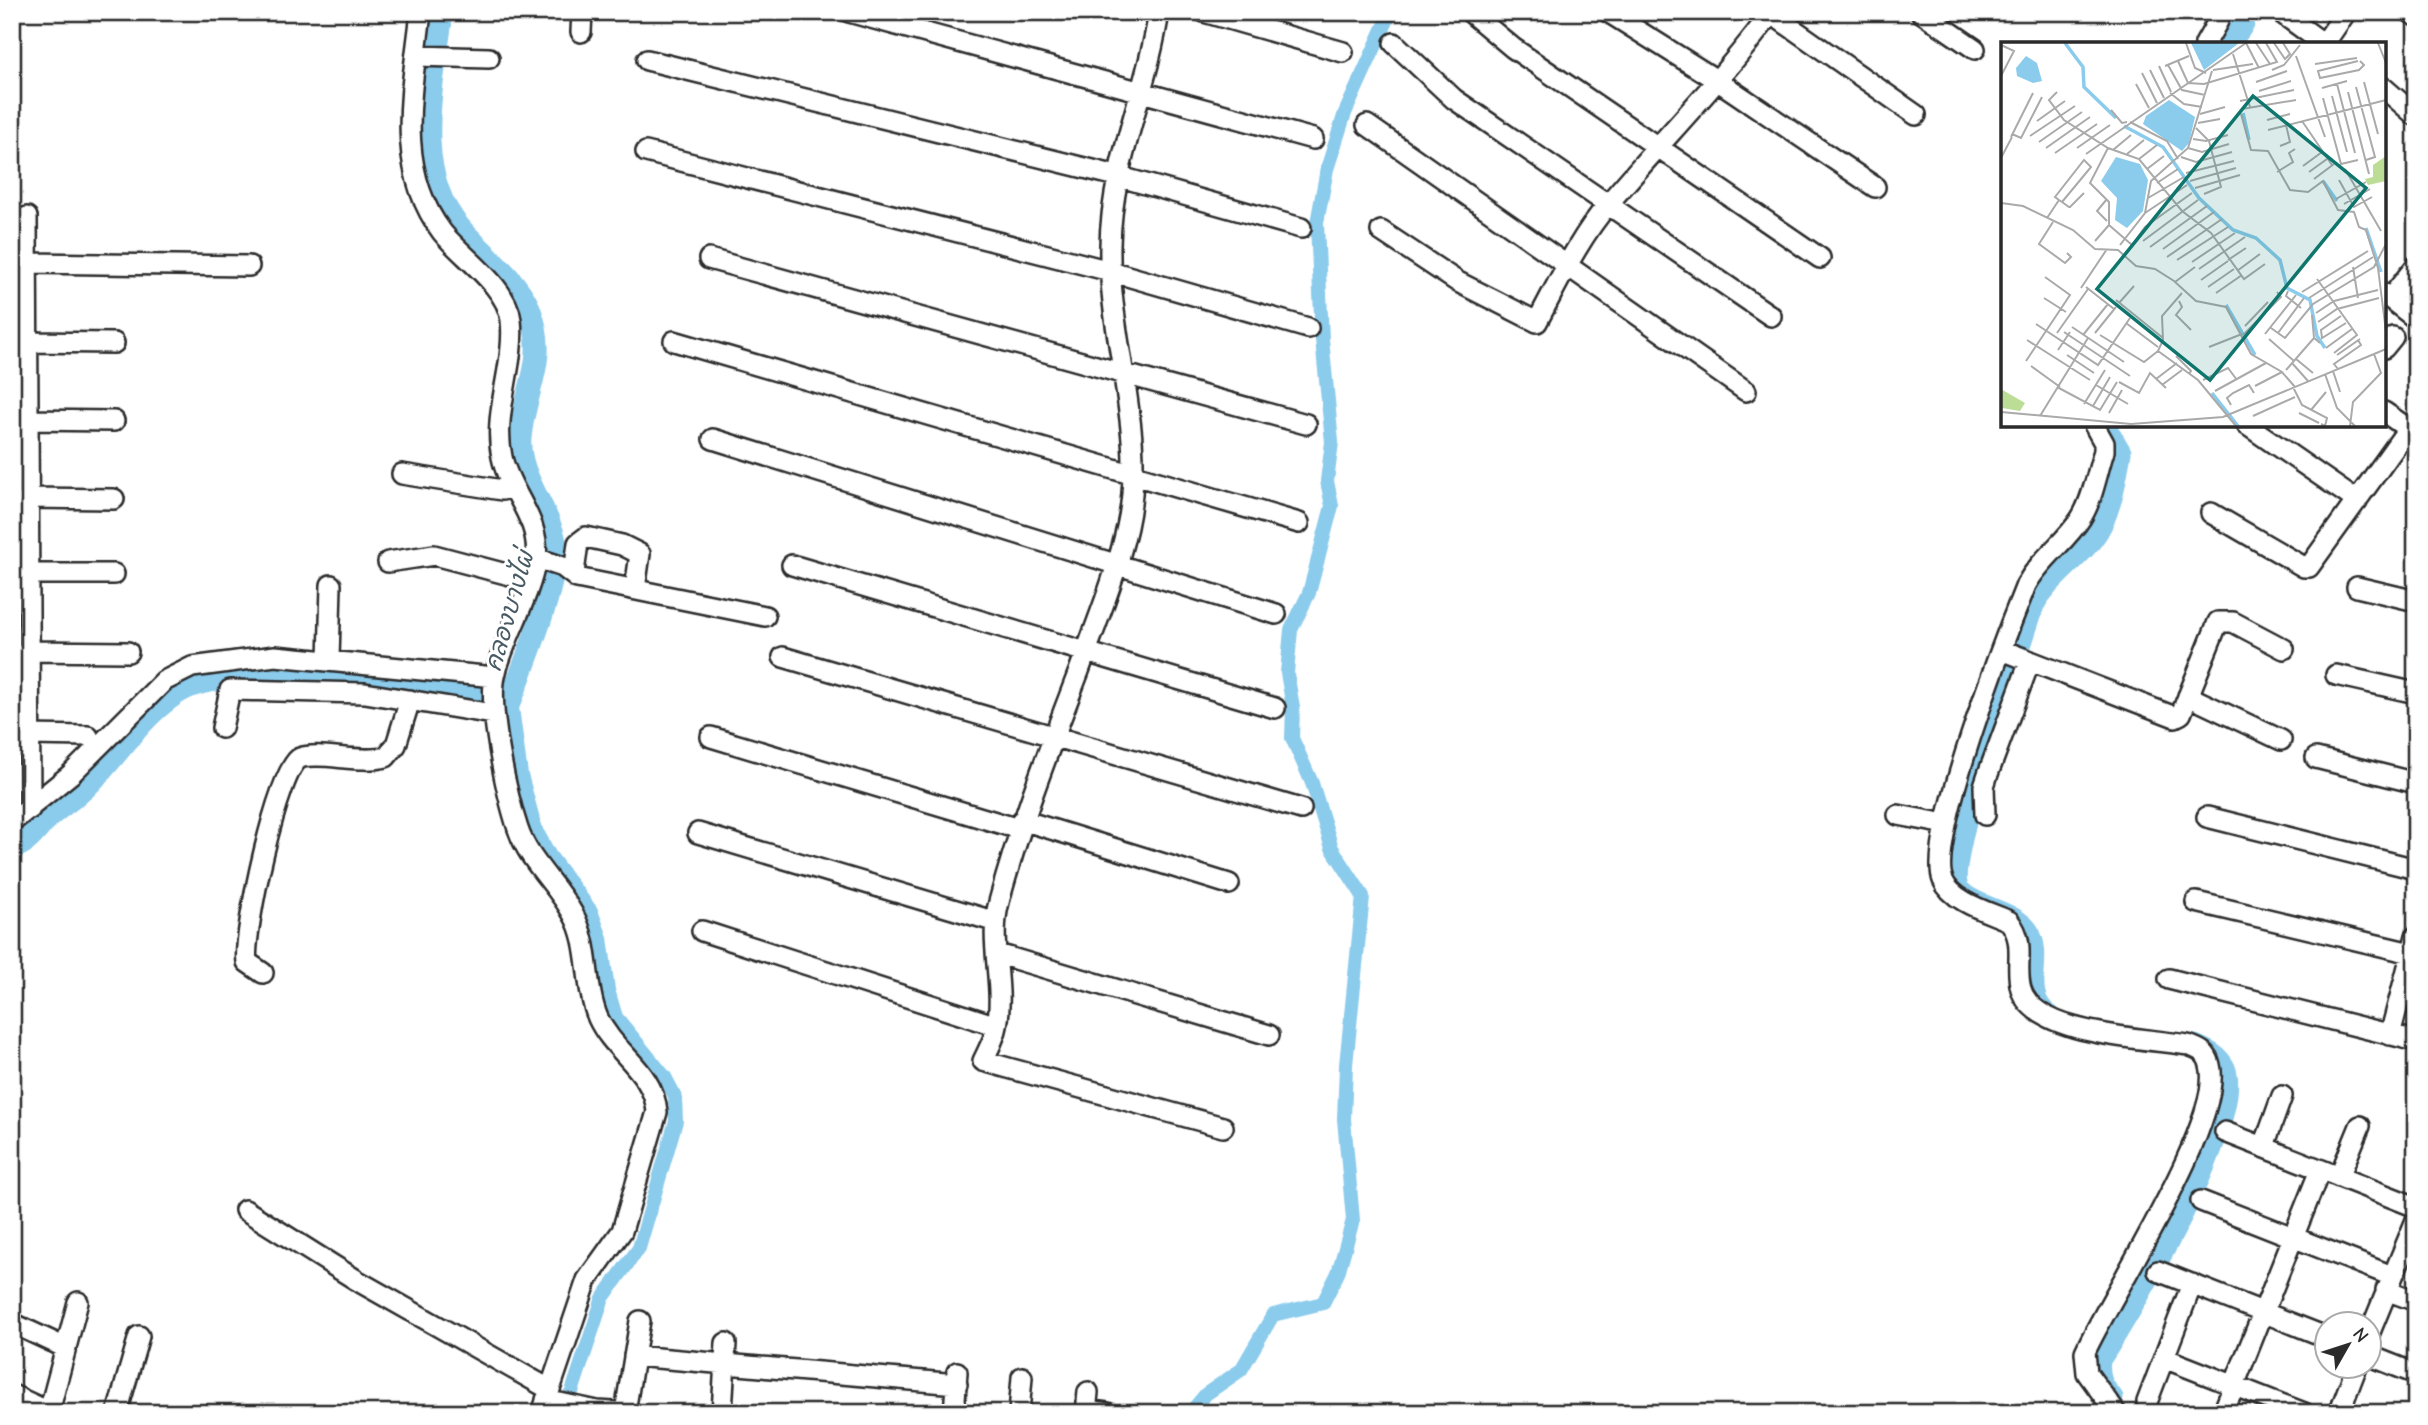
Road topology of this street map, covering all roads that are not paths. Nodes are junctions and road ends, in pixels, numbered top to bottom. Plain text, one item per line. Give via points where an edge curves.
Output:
1 (422, 12) edge
2 (582, 12) edge
3 (849, 12) edge
4 (1159, 12) edge
5 (1204, 12) edge
6 (1471, 12) edge
7 (1608, 12) edge
8 (1921, 12) edge
9 (2280, 12) edge
10 (2346, 12) edge
11 (2410, 12) edge
12 (1770, 13) edge
13 (2416, 16) edge
14 (2218, 21) dead end
15 (581, 32) dead end
16 (2206, 42) edge
17 (2321, 42) edge
18 (2325, 42) edge
19 (1395, 43) dead end
20 (1975, 49) dead end
21 (1343, 51) dead end
22 (419, 56) junction
23 (489, 58) dead end
24 (647, 60) dead end
25 (1718, 81) junction
26 (1141, 90) junction
27 (2386, 90) edge
28 (1916, 115) dead end
29 (2416, 116) edge
30 (1367, 125) dead end
31 (1314, 138) dead end
32 (1659, 148) junction
33 (646, 152) dead end
34 (1117, 176) junction
35 (1875, 187) dead end
36 (1608, 204) junction
37 (27, 217) dead end
38 (1301, 228) dead end
39 (1381, 231) dead end
40 (1820, 258) dead end
41 (709, 260) dead end
42 (27, 263) junction
43 (249, 266) dead end
44 (2416, 266) edge
45 (1566, 267) junction
46 (1110, 271) junction
47 (2387, 297) edge
48 (1771, 316) dead end
49 (2416, 319) edge
50 (1308, 328) dead end
51 (674, 341) dead end
52 (27, 342) junction
53 (114, 343) dead end
54 (1122, 373) junction
55 (1745, 391) dead end
56 (2386, 413) edge
57 (27, 420) junction
58 (114, 421) dead end
59 (1306, 424) dead end
60 (2095, 427) edge
61 (2250, 427) edge
62 (2412, 432) edge
63 (713, 439) dead end
64 (402, 474) dead end
65 (1132, 474) junction
66 (513, 487) junction
67 (27, 498) junction
68 (114, 499) dead end
69 (2357, 501) junction
70 (2211, 513) dead end
71 (1299, 523) dead end
72 (388, 562) dead end
73 (1116, 564) junction
74 (556, 565) junction
75 (792, 565) dead end
76 (27, 573) junction
77 (114, 575) dead end
78 (529, 580) junction
79 (331, 585) dead end
80 (2357, 587) dead end
81 (635, 589) junction
82 (2416, 601) edge
83 (1276, 614) dead end
84 (765, 616) dead end
85 (2284, 649) dead end
86 (27, 651) junction
87 (128, 652) dead end
88 (1086, 652) junction
89 (2017, 656) junction
90 (783, 657) dead end
91 (329, 660) junction
92 (2336, 675) dead end
93 (2416, 693) edge
94 (494, 696) junction
95 (2188, 696) junction
96 (410, 700) junction
97 (1275, 708) dead end
98 (222, 728) dead end
99 (27, 735) junction
100 (88, 736) dead end
101 (711, 737) dead end
102 (1054, 737) junction
103 (2281, 740) dead end
104 (2316, 758) dead end
105 (2416, 783) edge
106 (30, 809) junction
107 (1301, 809) dead end
108 (1898, 815) dead end
109 (1985, 815) dead end
110 (2207, 817) dead end
111 (12, 822) edge
112 (1947, 824) junction
113 (1020, 825) junction
114 (698, 833) dead end
115 (2416, 869) edge
116 (1229, 884) dead end
117 (2196, 902) dead end
118 (993, 921) junction
119 (702, 930) dead end
120 (2414, 945) edge
121 (998, 954) junction
122 (263, 973) dead end
123 (2169, 979) dead end
124 (997, 1026) junction
125 (1269, 1035) dead end
126 (2390, 1035) junction
127 (2416, 1041) edge
128 (2282, 1096) dead end
129 (2360, 1126) dead end
130 (1223, 1127) dead end
131 (2225, 1132) dead end
132 (2264, 1146) junction
133 (2329, 1174) junction
134 (2201, 1201) dead end
135 (245, 1210) dead end
136 (2415, 1221) edge
137 (2294, 1238) junction
138 (2158, 1270) dead end
139 (2389, 1283) junction
140 (2192, 1284) junction
141 (2416, 1301) edge
142 (78, 1302) dead end
143 (2378, 1310) edge
144 (2263, 1311) junction
145 (640, 1321) dead end
146 (12, 1323) edge
147 (2312, 1332) edge
148 (139, 1336) dead end
149 (726, 1343) dead end
150 (66, 1349) junction
151 (634, 1356) junction
152 (2164, 1358) junction
153 (2382, 1361) edge
154 (725, 1366) junction
155 (2416, 1374) edge
156 (1022, 1377) dead end
157 (2352, 1380) edge
158 (2234, 1385) junction
159 (12, 1395) edge
160 (549, 1401) edge
161 (2147, 1402) dead end
162 (1087, 1405) edge
163 (50, 1412) edge
164 (625, 1412) edge
165 (117, 1413) edge
166 (632, 1413) edge
167 (722, 1413) edge
168 (954, 1413) edge
169 (1019, 1413) edge
170 (1107, 1413) edge
171 (2116, 1413) edge
172 (2223, 1413) edge
173 (2304, 1413) edge
174 (2339, 1413) edge

1 - 22 street
2 - 15 street
3 - 26 street
4 - 26 street
5 - 21 street
6 - 32 street via 1513,48
7 - 25 street
8 - 20 street
9 - 17 street
10 - 18 street
11 - 13 street
12 - 25 street
12 - 28 street
14 - 16 street
19 - 36 street via 1454,99
22 - 23 street
22 - 66 street via 407,128 425,200 442,231 493,284 511,319 500,428 502,457
24 - 34 street
25 - 32 street
25 - 35 street
26 - 31 street
26 - 34 street
27 - 29 street
30 - 45 street
32 - 36 street
32 - 40 street
33 - 46 street
34 - 38 street
34 - 46 street
36 - 45 street
36 - 48 street
37 - 42 street
39 - 45 street via 1458,282 1537,321
41 - 54 street
42 - 43 street
42 - 52 street
44 - 47 street
45 - 55 street
46 - 50 street
46 - 54 street
47 - 49 street
51 - 65 street
52 - 53 street
52 - 57 street
54 - 59 street
54 - 65 street
56 - 62 street
57 - 58 street
57 - 67 street
60 - 89 street via 2104,451 2088,503 2072,530 2029,578
61 - 69 street
62 - 69 street
63 - 73 street
64 - 66 street via 502,490
65 - 71 street
65 - 73 street via 1128,526
66 - 74 street via 536,537
67 - 68 street
67 - 76 street
69 - 70 street via 2313,564 2304,567
72 - 78 street via 434,555
73 - 83 street
73 - 88 street
74 - 78 street
74 - 81 street via 578,578
74 - 81 street via 586,537 622,545 640,554
75 - 88 street
76 - 77 street
76 - 86 street
78 - 94 street
79 - 91 street
80 - 82 street
81 - 84 street
85 - 95 street via 2233,622 2218,622
86 - 87 street
86 - 99 street
88 - 97 street
88 - 102 street
89 - 95 street via 2170,716 2181,714
89 - 109 street via 1984,786
89 - 112 street via 1957,780
90 - 102 street
91 - 94 street
91 - 106 street via 275,656 192,667 164,681
92 - 93 street
94 - 96 street
94 - 160 street via 518,830 574,914 599,1020 656,1094 657,1112 622,1231 587,1280
95 - 103 street
96 - 98 street via 365,693 230,690
96 - 122 street via 396,745 386,757 307,757 290,766 267,835 246,939 247,962
99 - 100 street
99 - 106 street
101 - 113 street
102 - 107 street
102 - 113 street
104 - 105 street
106 - 111 street
108 - 112 street
110 - 115 street
112 - 171 street via 1940,860 1942,879 1950,891 2010,921 2016,929 2019,983 2028,1005 2057,1022 2084,1029 2188,1045 2200,1049 2210,1061 2210,1087 2202,1118 2172,1189 2085,1352 2087,1373
113 - 116 street
113 - 118 street
114 - 118 street
117 - 120 street
118 - 121 street
119 - 124 street
120 - 126 street
121 - 124 street
121 - 125 street
123 - 126 street
124 - 130 street via 983,1061
126 - 127 street
128 - 132 street
129 - 133 street
131 - 132 street
132 - 133 street
133 - 136 street
133 - 137 street
134 - 137 street
135 - 160 street
136 - 139 street
137 - 139 street
137 - 144 street
138 - 140 street
139 - 141 street
139 - 143 street
140 - 144 street
140 - 152 street
142 - 150 street
144 - 147 street
144 - 158 street
145 - 151 street
146 - 150 street
148 - 165 street
149 - 154 street
150 - 163 street
151 - 154 street
151 - 164 street
152 - 158 street
152 - 161 street
153 - 155 street
154 - 167 street
154 - 168 street via 957,1378
156 - 169 street
157 - 174 street
158 - 172 street
158 - 173 street
159 - 163 street
160 - 164 street
162 - 170 street
164 - 166 street

